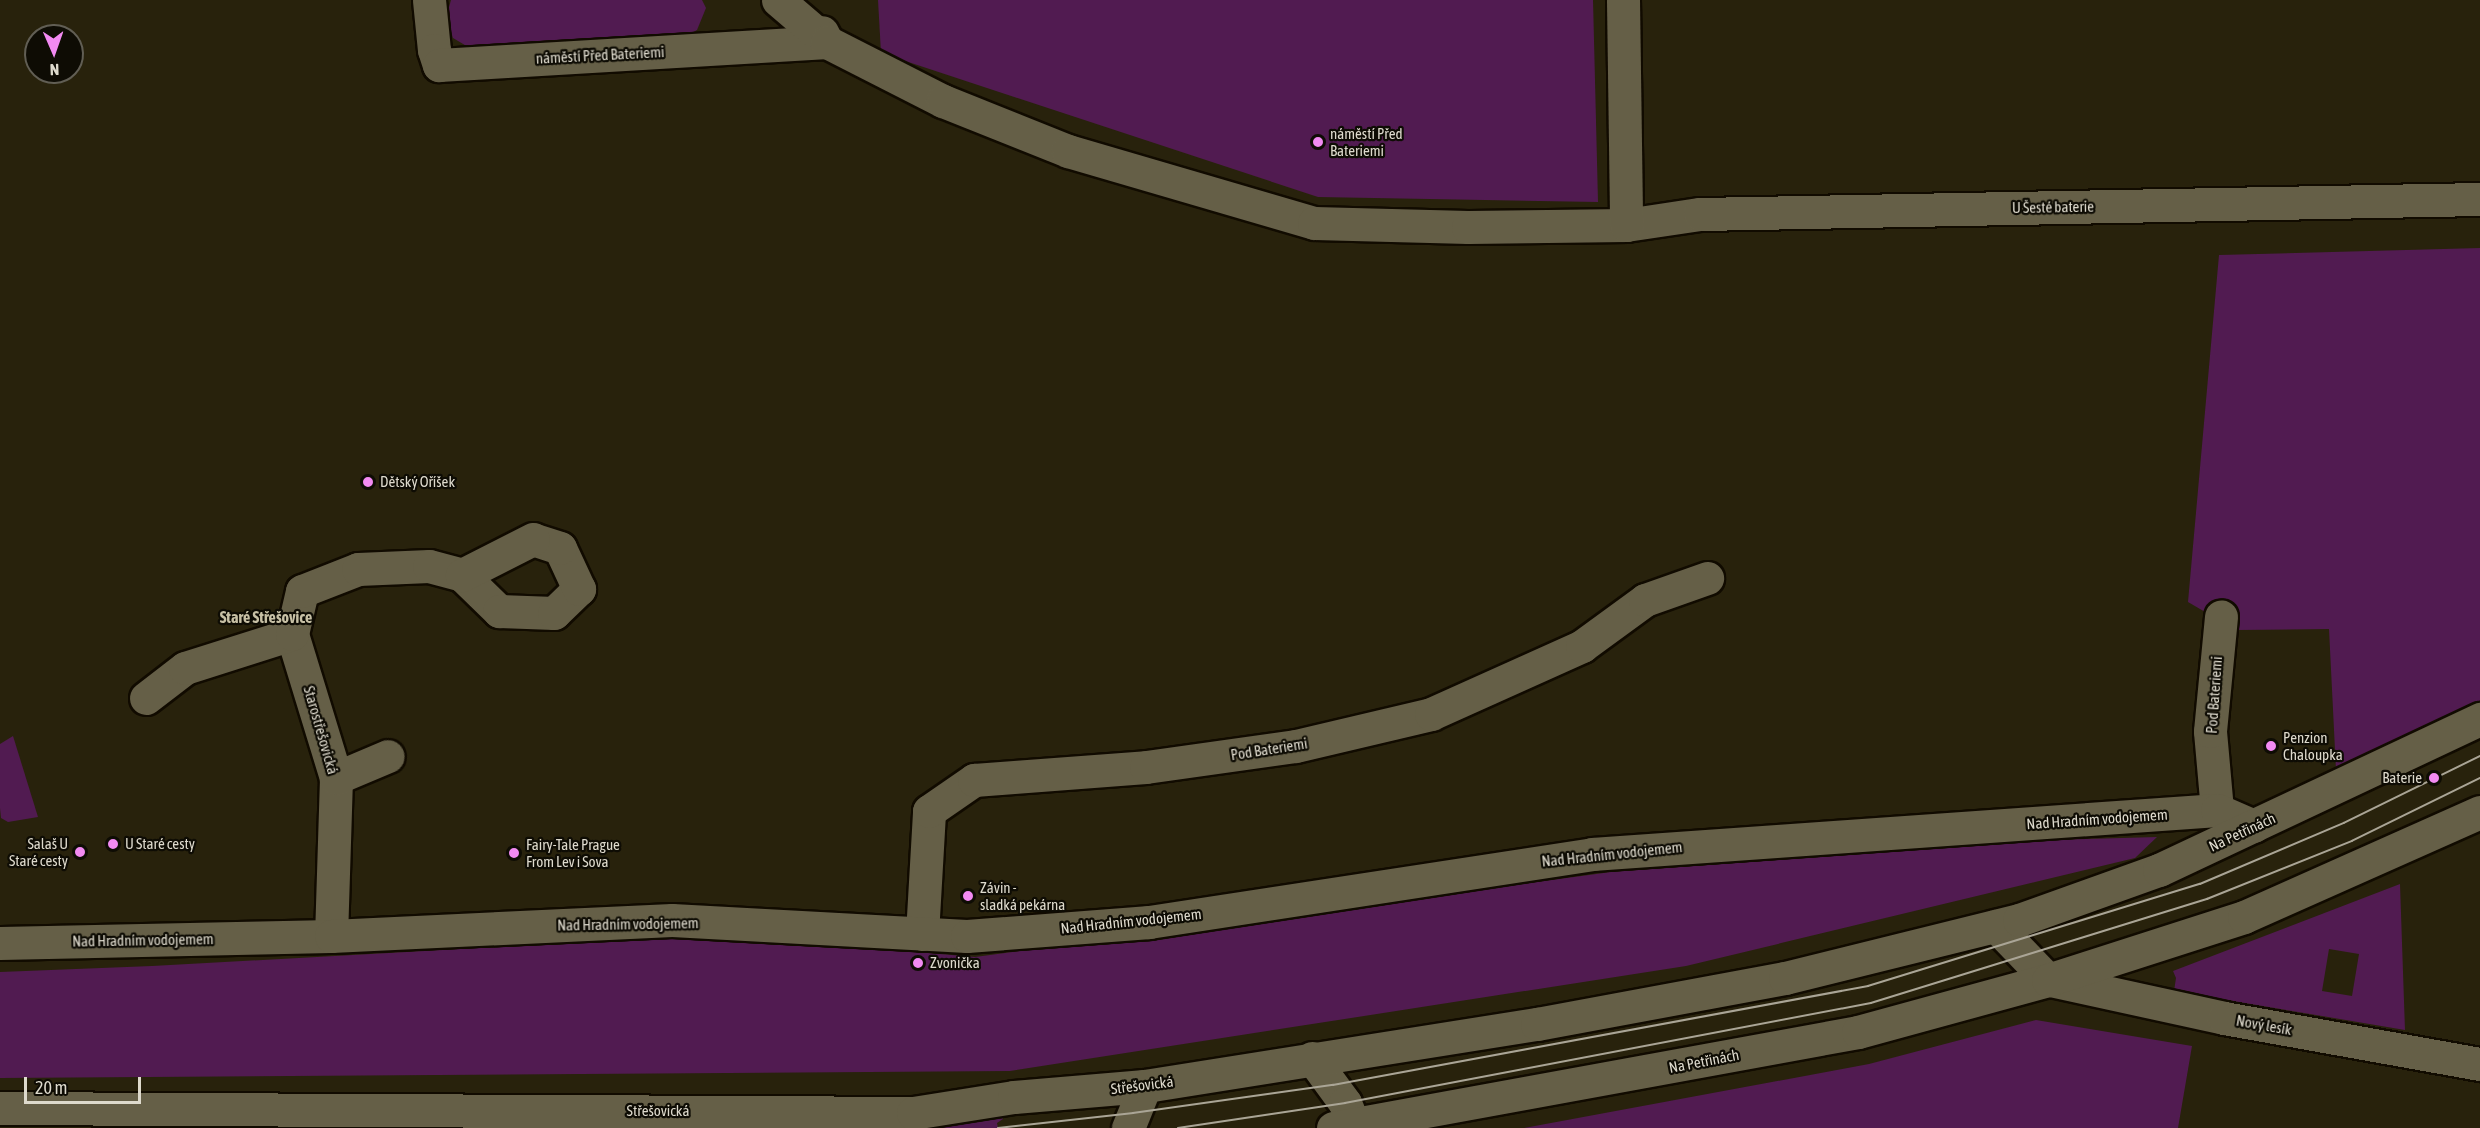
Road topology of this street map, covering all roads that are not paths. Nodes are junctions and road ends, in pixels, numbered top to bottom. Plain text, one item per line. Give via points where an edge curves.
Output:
1 (429, 0) edge
2 (778, 0) edge
3 (806, 0) edge
4 (1623, 0) edge
5 (827, 42) junction
6 (2480, 200) edge
7 (1626, 225) junction
8 (462, 575) dead end
9 (1707, 578) dead end
10 (2221, 617) dead end
11 (292, 634) junction
12 (146, 698) dead end
13 (2480, 719) edge
14 (388, 756) dead end
15 (336, 778) junction
16 (2217, 810) junction
17 (2480, 812) edge
18 (2254, 826) junction
19 (1996, 926) junction
20 (922, 934) junction
21 (331, 936) junction
22 (0, 943) edge
23 (2048, 980) junction
24 (1311, 1058) junction
25 (2480, 1064) edge
26 (1145, 1086) junction
27 (0, 1108) edge
28 (1348, 1127) edge
29 (1128, 1128) edge

1 - 5 street, náměstí Před Bateriemi via 439,64
2 - 5 street
3 - 5 street
4 - 7 street
5 - 7 street via 943,101 1068,151 1314,224
6 - 7 street, U Šesté baterie via 1700,214
8 - 11 street via 429,566 358,569 302,591
9 - 20 street, Pod Bateriemi via 1645,600 1582,646 1431,714 1296,746 1146,767 974,780 929,811
10 - 16 street, Pod Bateriemi via 2210,731
11 - 12 street via 185,668
11 - 15 street, Starostřešovická
13 - 18 street, Na Petřinách
14 - 15 street
15 - 21 street, Starostřešovická
16 - 18 street, Nad Hradním vodojemem
16 - 20 street, Nad Hradním vodojemem via 1592,854 1149,922 968,936
17 - 23 street, Na Petřinách via 2244,917
18 - 19 street, Na Petřinách via 2159,870
19 - 23 street
19 - 24 street, Na Petřinách via 1785,978 1537,1023
20 - 21 street, Nad Hradním vodojemem via 672,920
21 - 22 street, Nad Hradním vodojemem
23 - 25 street, Nový lesík via 2224,1018
23 - 28 street, Na Petřinách via 1858,1032
24 - 26 street, Střešovická
24 - 28 street via 1333,1085
26 - 27 street, Střešovická via 1014,1097 913,1113
26 - 29 street

